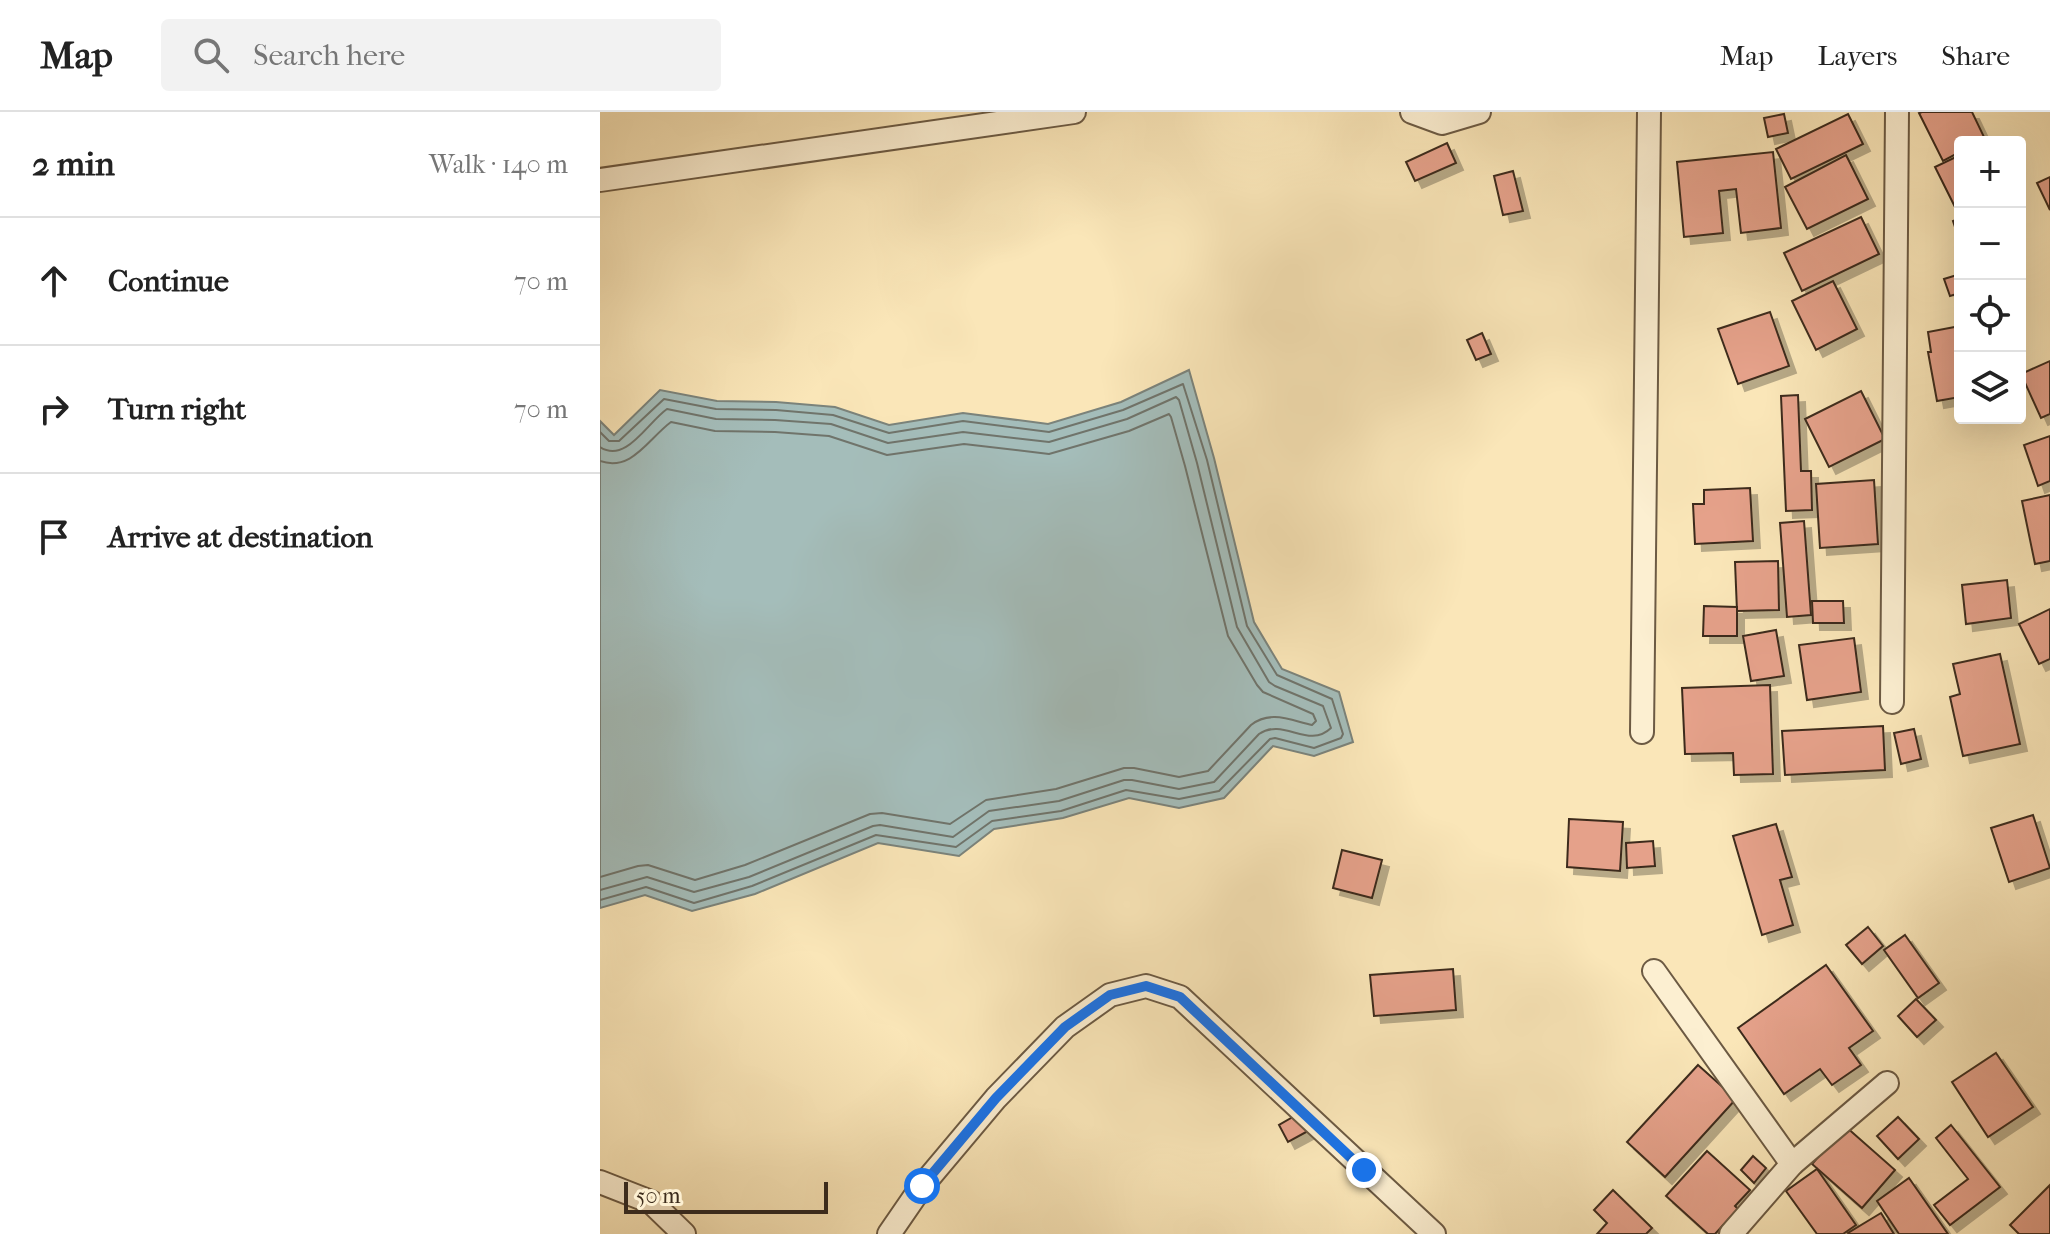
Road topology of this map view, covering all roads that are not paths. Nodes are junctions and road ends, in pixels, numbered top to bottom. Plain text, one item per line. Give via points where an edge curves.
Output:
1 (1074, 112) edge
2 (1412, 112) edge
3 (1479, 112) edge
4 (1649, 112) edge
5 (1897, 112) edge
6 (600, 180) edge
7 (1892, 702) dead end
8 (1642, 732) dead end
9 (1654, 971) dead end
10 (1887, 1083) dead end
11 (1792, 1164) junction
12 (600, 1182) edge
13 (684, 1234) edge
14 (889, 1234) edge
15 (1434, 1234) edge
16 (1731, 1234) edge

1 - 6 street
2 - 3 street via 1442,123
4 - 8 street
5 - 7 street
9 - 11 street
10 - 11 street
11 - 16 street
12 - 13 street via 651,1202
14 - 15 street via 996,1098 1065,1027 1110,995 1146,986 1180,997

